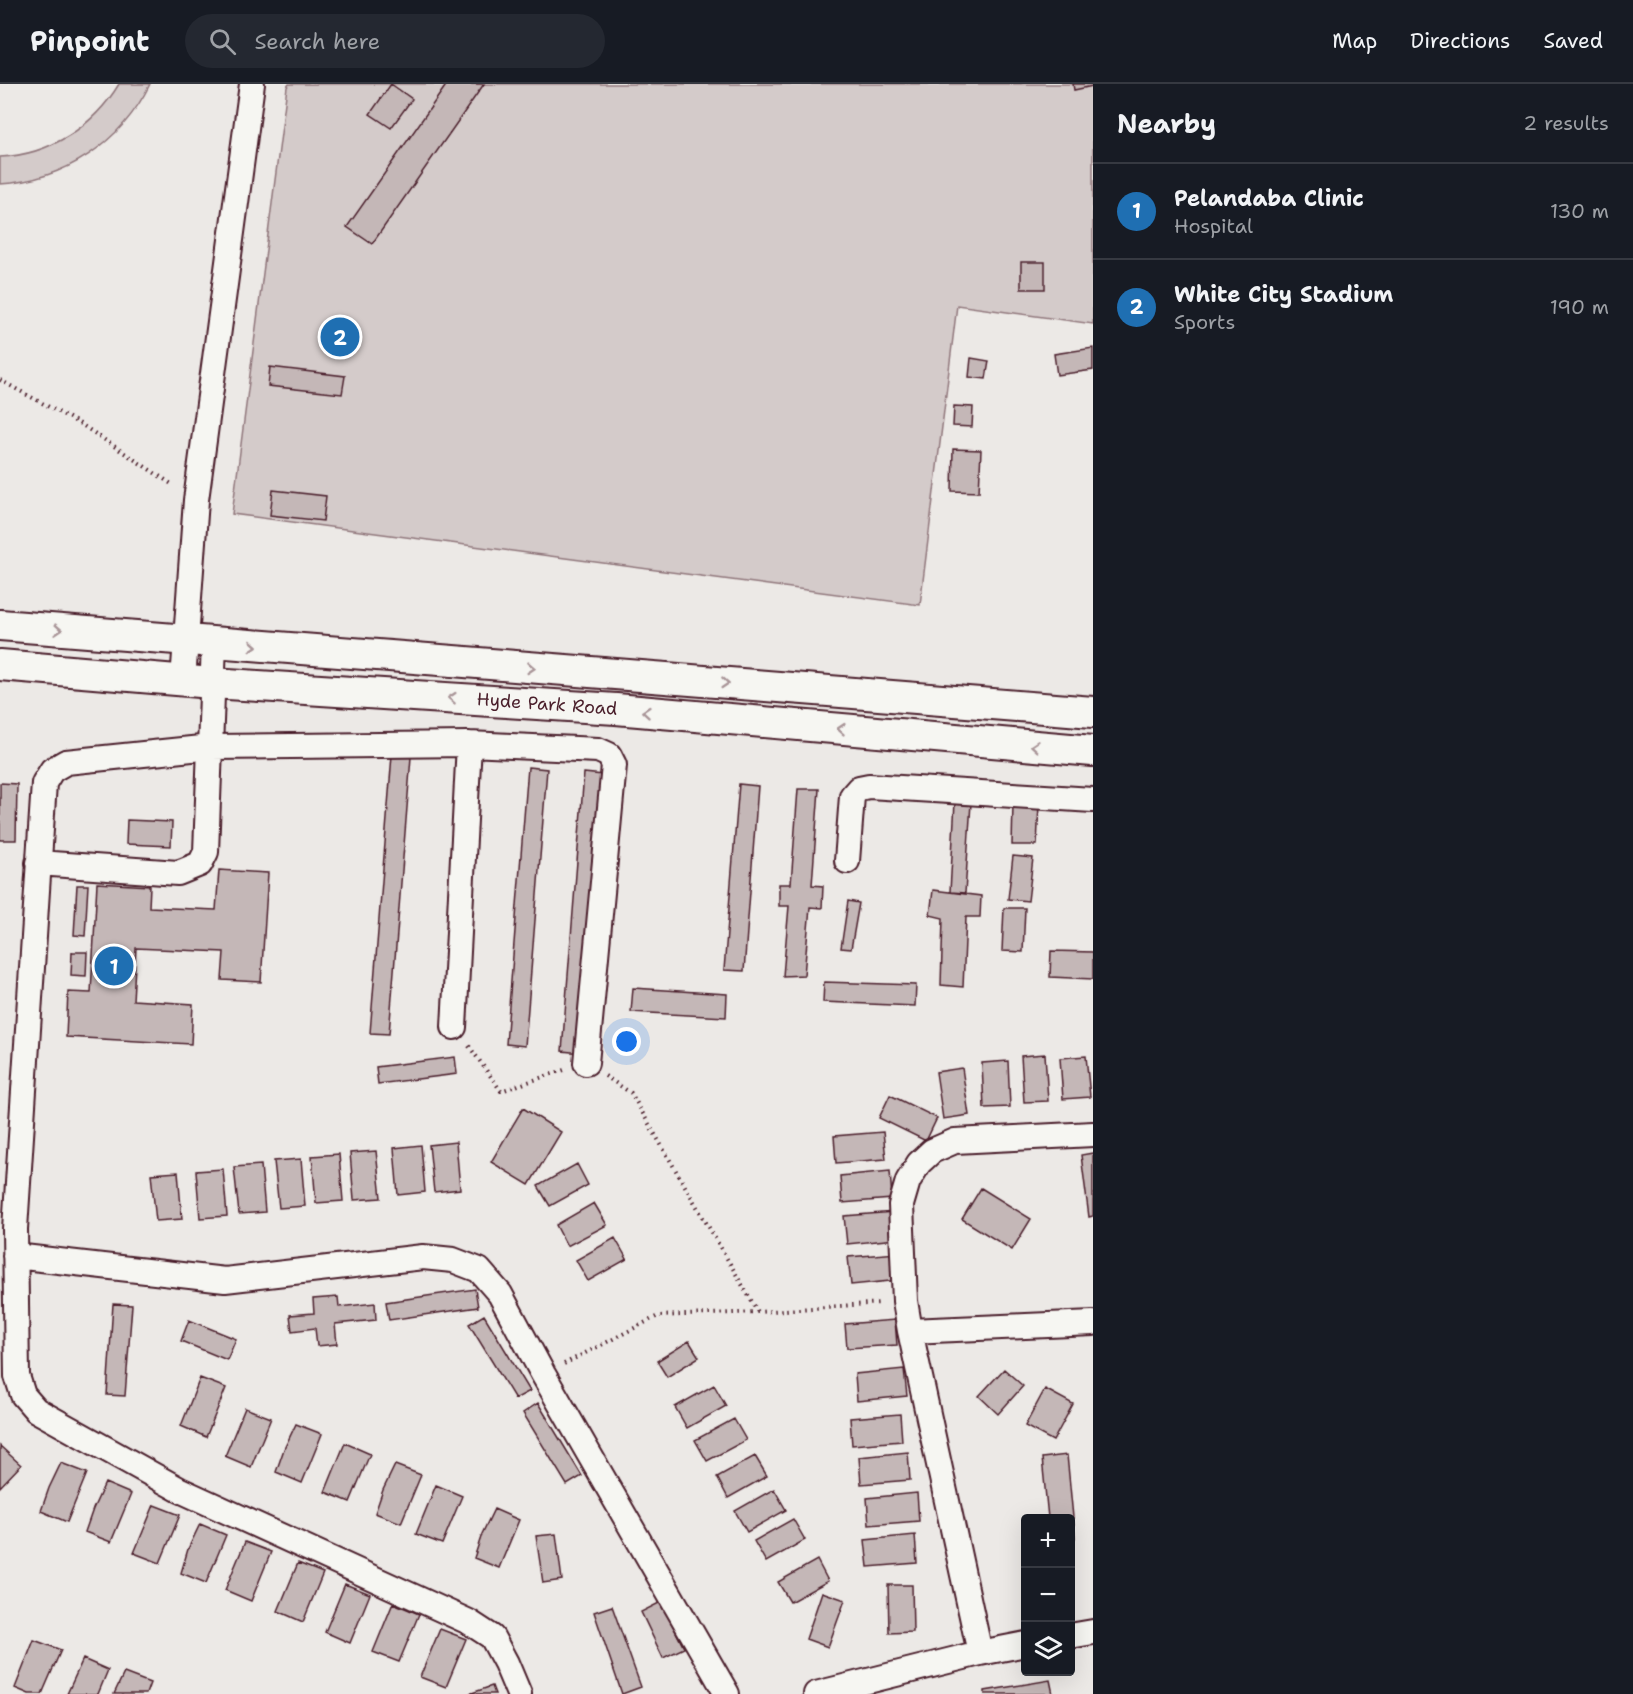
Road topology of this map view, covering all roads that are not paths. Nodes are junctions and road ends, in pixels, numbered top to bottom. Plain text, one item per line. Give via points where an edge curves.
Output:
1 (252, 84) edge
2 (0, 625) edge
3 (200, 641) junction
4 (0, 665) edge
5 (198, 682) junction
6 (1093, 712) edge
7 (469, 744) junction
8 (211, 747) junction
9 (1093, 751) edge
10 (1093, 800) edge
11 (847, 861) dead end
12 (38, 863) junction
13 (454, 1027) road end
14 (586, 1063) road end
15 (1093, 1134) edge
16 (15, 1256) junction
17 (1093, 1323) edge
18 (910, 1331) junction
19 (1093, 1632) edge
20 (1075, 1635) edge
21 (1021, 1645) edge
22 (980, 1653) junction
23 (519, 1694) edge
24 (727, 1694) edge
25 (816, 1694) edge

1 - 3 street via 196,500
2 -> 3 street, Hyde Park Road
3 - 5 street
3 -> 6 street, Hyde Park Road
4 - 5 street, Hyde Park Road
5 - 8 street
9 -> 5 street, Hyde Park Road via 616,709
7 - 8 street
7 - 13 street
7 - 14 street via 598,750 609,754 614,765
8 - 12 street via 66,762 52,770 44,783
8 - 12 street via 206,852 200,864 178,873
10 - 11 street via 859,788 852,796
12 - 16 street
15 - 18 street via 955,1141 932,1151 919,1163 908,1180 901,1205
16 - 23 street via 17,1376 23,1395 36,1410 180,1490 469,1622 492,1637
16 - 24 street via 225,1280 423,1257 453,1260 479,1270 500,1294
17 - 18 street
18 - 22 street
19 - 20 street
21 - 22 street
22 - 25 street

